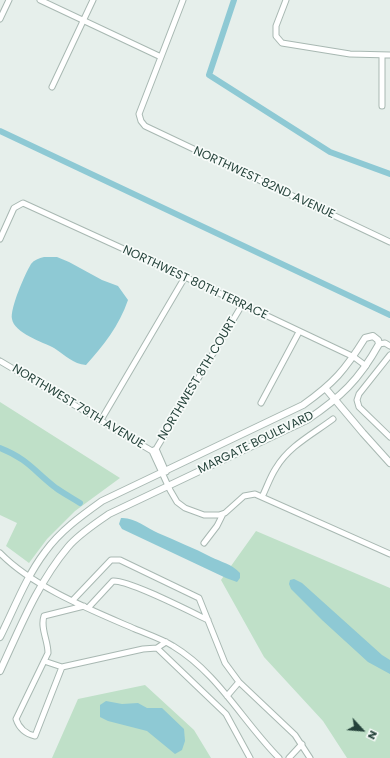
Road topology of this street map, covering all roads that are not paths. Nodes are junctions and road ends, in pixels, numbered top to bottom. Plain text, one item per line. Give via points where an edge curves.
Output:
1 (9, 0) edge
2 (40, 0) edge
3 (93, 0) edge
4 (183, 0) edge
5 (286, 0) edge
6 (0, 19) edge
7 (84, 21) junction
8 (382, 55) junction
9 (390, 55) edge
10 (161, 57) junction
11 (52, 86) dead end
12 (382, 106) dead end
13 (0, 239) edge
14 (390, 242) edge
15 (184, 277) junction
16 (242, 305) junction
17 (299, 332) junction
18 (379, 344) junction
19 (390, 346) edge
20 (390, 355) edge
21 (354, 358) junction
22 (0, 361) edge
23 (366, 366) junction
24 (326, 389) junction
25 (336, 400) junction
26 (261, 403) dead end
27 (333, 419) dead end
28 (101, 420) junction
29 (390, 437) edge
30 (154, 450) junction
31 (389, 459) edge
32 (164, 471) junction
33 (168, 485) junction
34 (262, 496) junction
35 (223, 514) junction
36 (204, 543) dead end
37 (389, 552) edge
38 (0, 553) edge
39 (29, 577) junction
40 (41, 584) junction
41 (73, 600) junction
42 (86, 607) junction
43 (208, 620) junction
44 (0, 637) edge
45 (166, 642) junction
46 (157, 648) junction
47 (44, 661) junction
48 (62, 667) junction
49 (0, 671) edge
50 (239, 682) junction
51 (227, 696) junction
52 (302, 744) junction
53 (250, 758) edge
54 (279, 758) edge
55 (289, 758) edge
56 (310, 758) edge

1 - 6 street
2 - 7 street
3 - 7 street
4 - 10 street
5 - 8 street via 276,26 276,36 282,43 350,54
7 - 10 street
7 - 11 street
8 - 9 street
8 - 12 street
10 - 14 street, NORTHWEST 82ND AVENUE via 139,114 145,126
13 - 15 street, NORTHWEST 80TH TERRACE via 14,208 23,203
15 - 16 street, NORTHWEST 80TH TERRACE
15 - 28 street
16 - 17 street, NORTHWEST 80TH TERRACE
16 - 30 street, NORTHWEST 8TH COURT
17 - 21 street, NORTHWEST 80TH TERRACE
17 - 26 street
18 - 19 street via 385,343
18 - 21 street, MARGATE BOULEVARD via 376,338 368,336
18 - 23 street, MARGATE BOULEVARD
20 - 29 street via 357,400 359,407
21 - 23 street, NORTHWEST 80TH TERRACE
21 - 24 street, MARGATE BOULEVARD
22 - 28 street, NORTHWEST 79TH AVENUE
23 - 25 street, MARGATE BOULEVARD
24 - 25 street
24 - 32 street, MARGATE BOULEVARD via 303,405
25 - 31 street
25 - 33 street, MARGATE BOULEVARD via 307,420
27 - 34 street, MARGATE BOULEVARD via 303,440 282,460
28 - 30 street, NORTHWEST 79TH AVENUE
30 - 32 street, NORTHWEST 79TH AVENUE
32 - 33 street, NORTHWEST 79TH AVENUE
32 - 39 street, MARGATE BOULEVARD via 102,501 76,519 44,553
33 - 35 street via 177,502 185,508 204,515
33 - 40 street, MARGATE BOULEVARD via 109,514 84,532 69,546
34 - 35 street via 248,494
34 - 37 street
35 - 36 street
38 - 39 street
39 - 40 street
39 - 44 street, MARGATE BOULEVARD
40 - 41 street
40 - 49 street, MARGATE BOULEVARD
41 - 42 street
41 - 43 street via 112,560 120,560 199,598
42 - 43 street via 113,581 117,581 132,585
42 - 45 street
42 - 47 street via 44,616 42,624 48,643 48,653
43 - 50 street via 225,663
45 - 46 street
45 - 51 street via 196,662
46 - 48 street
46 - 53 street via 226,714
47 - 48 street
47 - 48 street via 16,719 18,726 29,734 35,736
50 - 51 street
50 - 52 street
51 - 54 street
52 - 55 street
52 - 56 street

